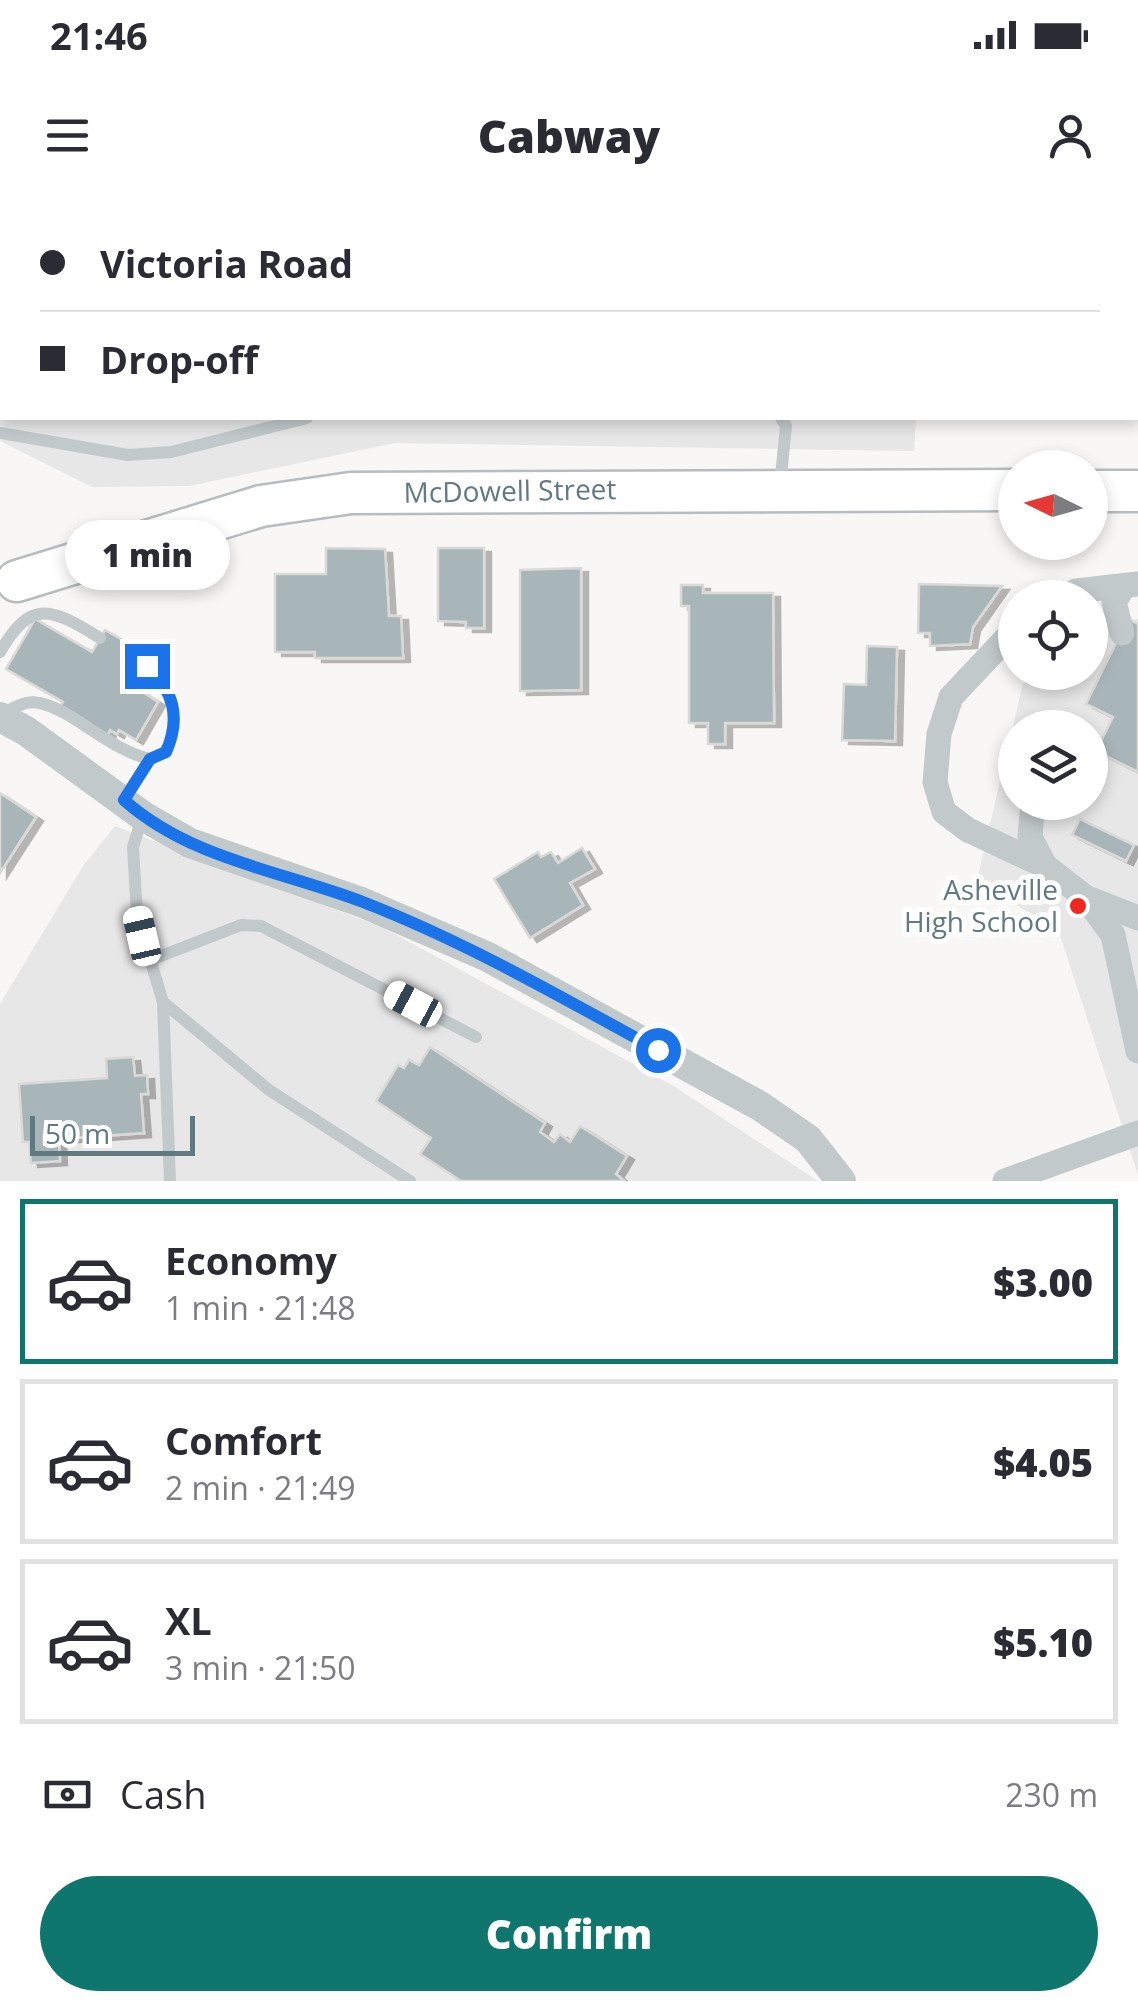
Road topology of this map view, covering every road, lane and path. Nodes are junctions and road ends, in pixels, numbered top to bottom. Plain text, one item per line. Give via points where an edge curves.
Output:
1 (298, 420) edge
2 (780, 420) edge
3 (0, 433) edge
4 (780, 488) junction
5 (998, 490) edge
6 (1108, 491) edge
7 (1138, 491) edge
8 (17, 581) dead end
9 (1131, 585) edge
10 (1122, 633) dead end
11 (100, 638) dead end
12 (998, 647) edge
13 (0, 652) edge
14 (147, 666) dead end
15 (0, 716) edge
16 (150, 759) junction
17 (134, 808) junction
18 (1031, 820) edge
19 (1045, 866) junction
20 (1085, 898) junction
21 (1138, 918) edge
22 (148, 961) junction
23 (163, 1002) junction
24 (476, 1037) dead end
25 (1138, 1051) edge
26 (1138, 1133) edge
27 (170, 1181) edge
28 (410, 1181) edge
29 (840, 1181) edge
30 (1005, 1181) edge

1 - 3 lane via 128,456
2 - 4 lane via 786,442
4 - 5 main road, McDowell Street
4 - 8 main road, McDowell Street via 351,494 261,506
6 - 7 main road
9 - 10 street via 1114,602
11 - 13 lane via 56,617 29,614
12 - 19 street via 952,697 939,734 934,782 944,812
14 - 16 lane via 168,689 176,730 166,752
15 - 16 lane via 24,703 43,703 122,752
15 - 17 street
16 - 17 lane
17 - 22 lane via 137,916
17 - 29 street via 190,843 362,902 488,957 760,1106 808,1140
18 - 19 street via 1030,837
19 - 20 street
20 - 21 street
20 - 25 street via 1113,935
22 - 23 lane
22 - 24 lane via 241,925 261,926
23 - 27 lane
23 - 28 lane via 269,1090
26 - 30 street

